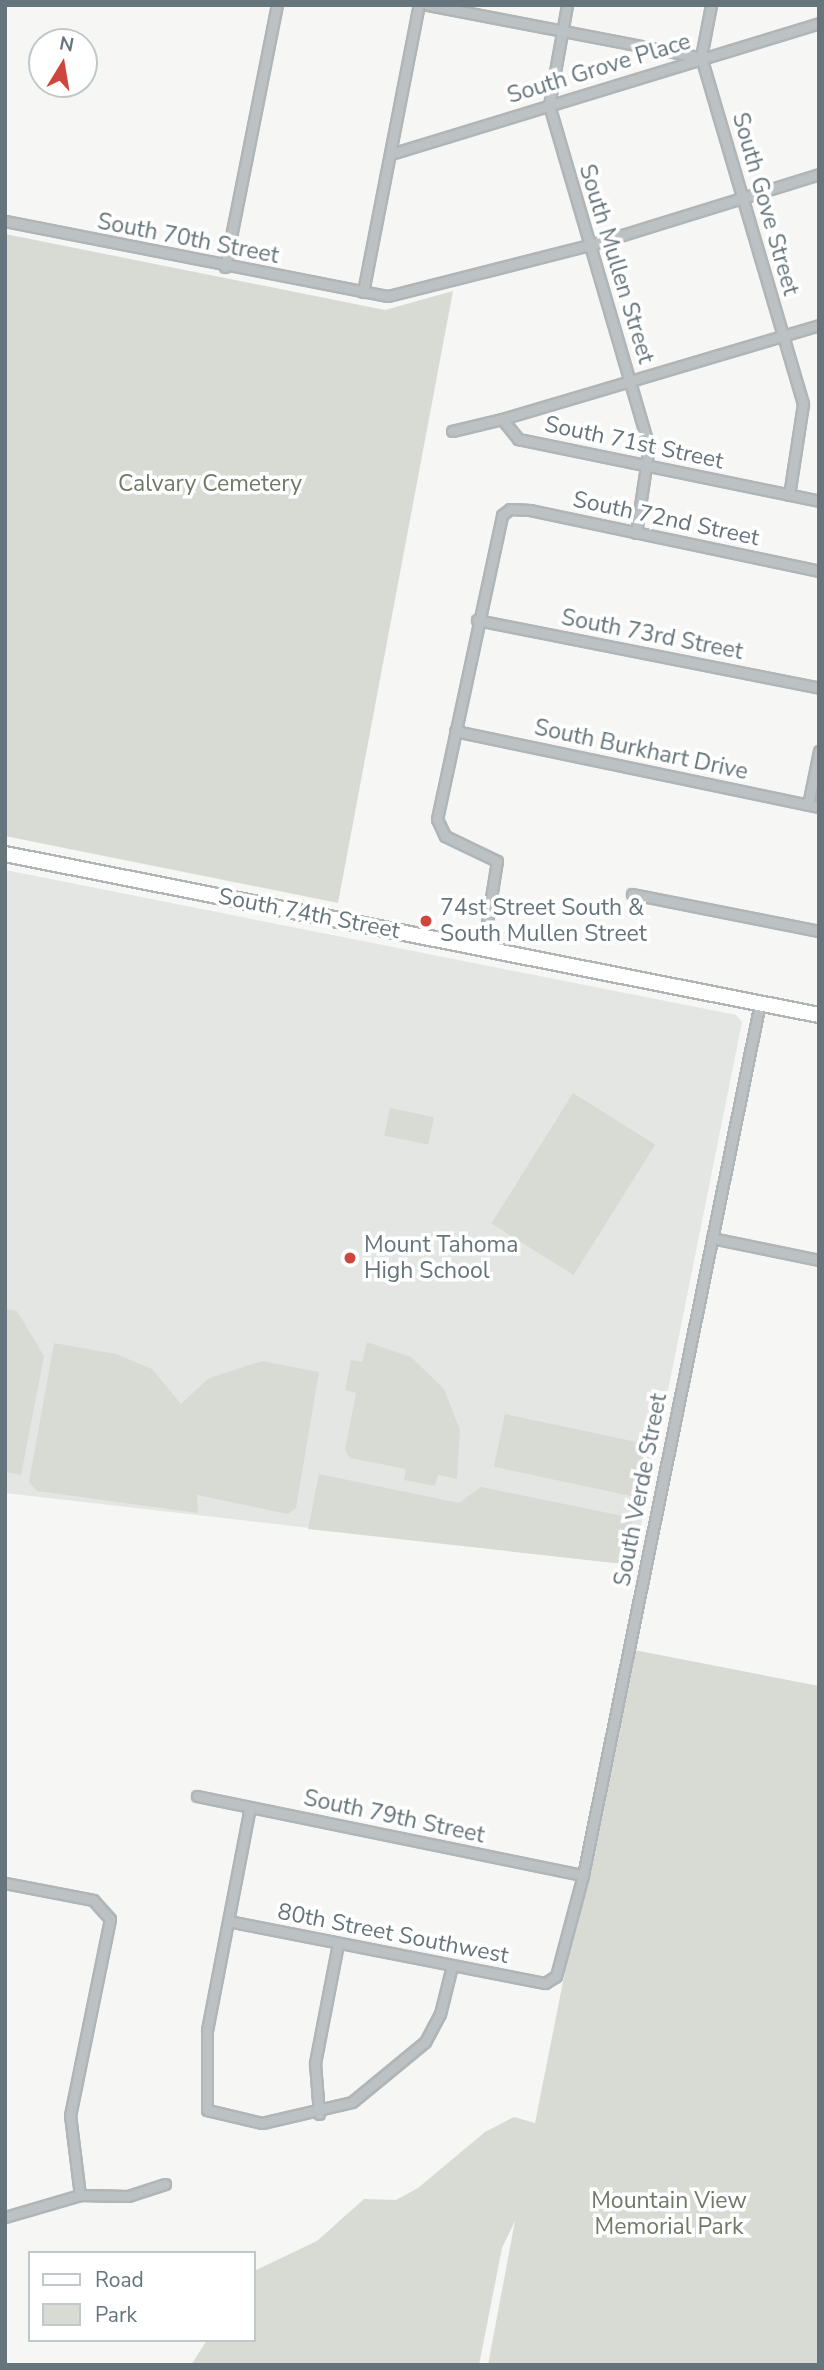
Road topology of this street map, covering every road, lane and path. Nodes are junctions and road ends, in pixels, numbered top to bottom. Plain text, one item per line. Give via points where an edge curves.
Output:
1 (277, 5) edge
2 (419, 5) edge
3 (428, 5) edge
4 (567, 5) edge
5 (711, 5) edge
6 (819, 23) edge
7 (562, 31) junction
8 (701, 57) junction
9 (549, 105) junction
10 (391, 154) junction
11 (819, 174) edge
12 (744, 197) junction
13 (5, 221) edge
14 (590, 245) junction
15 (225, 267) junction
16 (363, 292) junction
17 (819, 325) edge
18 (783, 335) junction
19 (631, 382) junction
20 (502, 419) junction
21 (452, 431) dead end
22 (648, 467) junction
23 (789, 495) junction
24 (819, 501) edge
25 (636, 533) junction
26 (819, 571) edge
27 (477, 620) junction
28 (819, 688) edge
29 (455, 731) junction
30 (819, 751) edge
31 (808, 805) junction
32 (819, 807) edge
33 (5, 854) edge
34 (632, 894) dead end
35 (819, 931) edge
36 (483, 948) junction
37 (760, 1003) junction
38 (819, 1015) edge
39 (712, 1238) junction
40 (819, 1260) edge
41 (197, 1796) dead end
42 (250, 1807) junction
43 (583, 1875) junction
44 (5, 1883) edge
45 (228, 1921) junction
46 (338, 1943) junction
47 (452, 1966) junction
48 (552, 1982) joint
49 (319, 2114) junction
50 (165, 2184) dead end
51 (80, 2195) junction
52 (5, 2217) edge

1 - 15 street
2 - 10 street
3 - 7 street
4 - 7 street, South Mullen Street
5 - 8 street, South Gove Street
6 - 8 street, South Grove Place
7 - 8 street
7 - 9 street, South Mullen Street
8 - 9 street, South Grove Place
8 - 12 street, South Gove Street
9 - 10 street, South Grove Place
9 - 14 street, South Mullen Street
10 - 16 street
11 - 12 street, South 70th Street
12 - 14 street, South 70th Street
12 - 18 street, South Gove Street
13 - 15 street, South 70th Street
14 - 16 street, South 70th Street via 397,295
14 - 19 street, South Mullen Street
15 - 16 street, South 70th Street
17 - 18 street
18 - 19 street
18 - 23 street, South Gove Street via 803,404
19 - 20 street
19 - 22 street, South Mullen Street via 649,446
20 - 21 street
20 - 22 street, South 71st Street via 518,439
22 - 23 street, South 71st Street
22 - 25 street, South Mullen Street
23 - 24 street, South 71st Street
25 - 26 street, South 72nd Street
25 - 27 street, South 72nd Street via 530,510 505,512
27 - 28 street, South 73rd Street
27 - 29 street
29 - 31 street, South Burkhart Drive
29 - 36 street via 437,819 445,836 497,861
30 - 31 street
31 - 32 street, South Burkhart Drive
33 - 36 main road, South 74th Street
34 - 35 street
36 - 37 main road, South 74th Street
37 - 38 main road, South 74th Street
37 - 39 street, South Verde Street
39 - 40 street
39 - 43 street, South Verde Street
41 - 42 street, South 79th Street
42 - 43 street, South 79th Street
42 - 45 street
43 - 48 street, South Verde Street
44 - 51 street via 93,1900 107,1910 109,1927 70,2115
45 - 46 street, 80th Street Southwest
45 - 49 street via 204,2050 204,2107 262,2123
46 - 47 street, 80th Street Southwest
46 - 49 street via 315,2063
47 - 48 street, 80th Street Southwest
47 - 49 street via 440,2014 412,2057 352,2102
50 - 51 street via 128,2196
51 - 52 street

